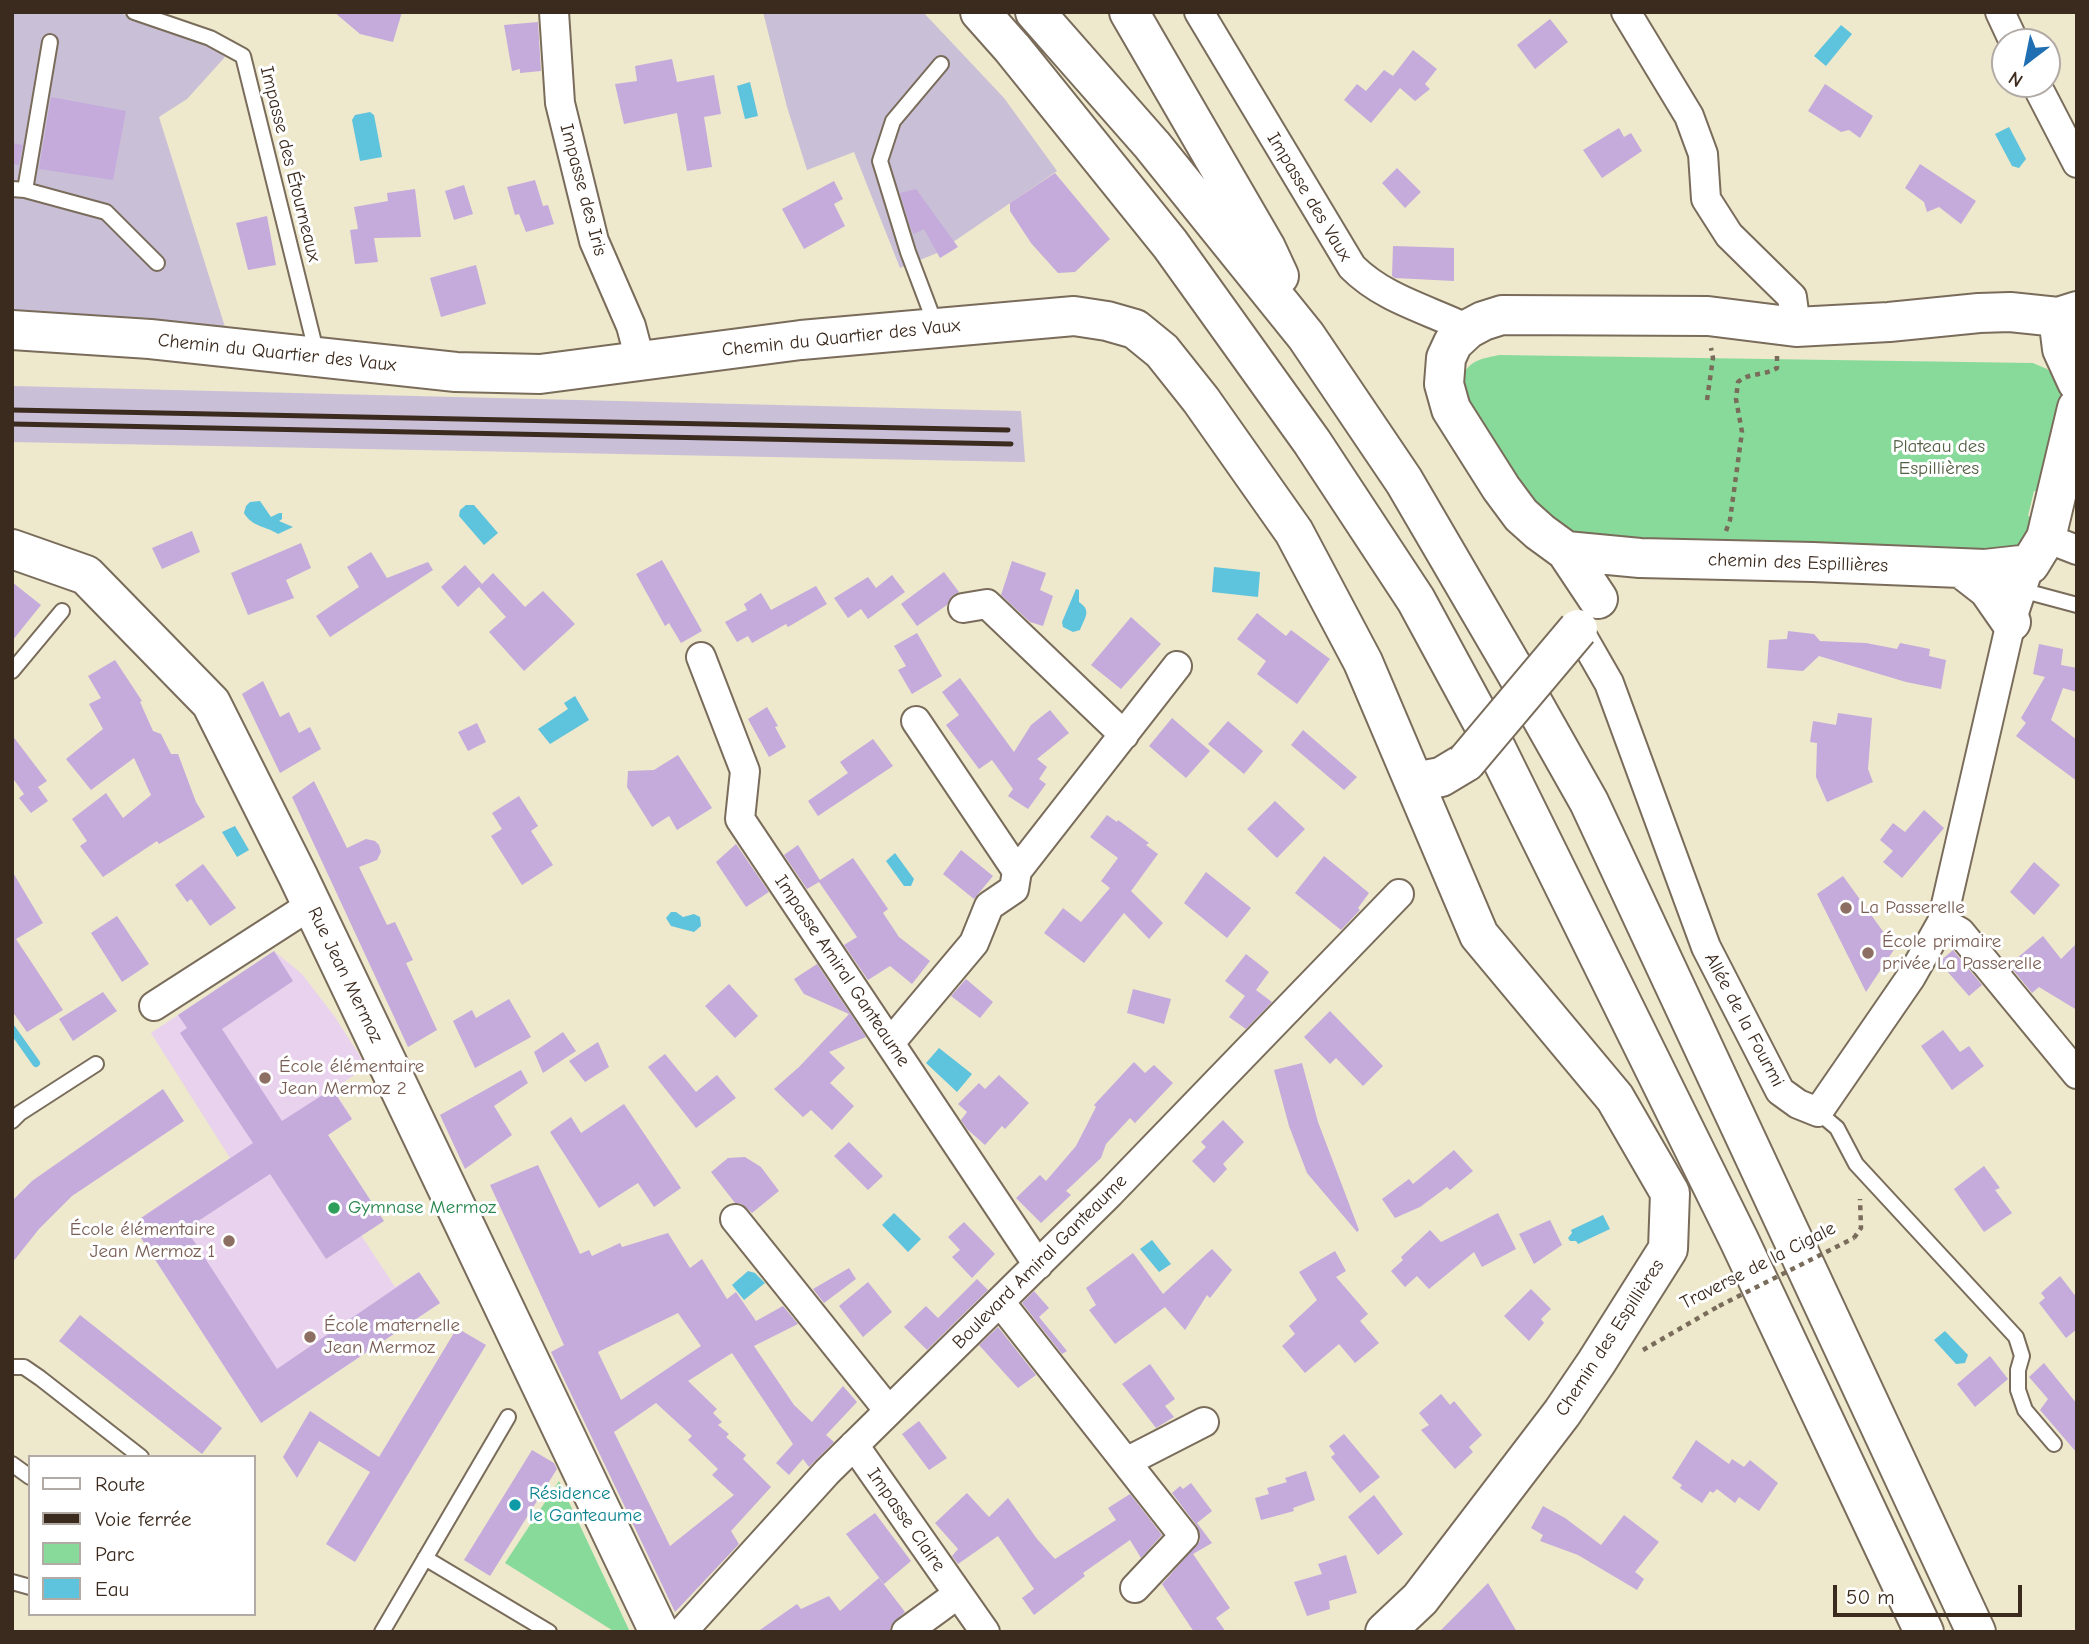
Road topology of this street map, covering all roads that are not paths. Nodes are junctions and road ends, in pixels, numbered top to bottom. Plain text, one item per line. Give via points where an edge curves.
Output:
1 (134, 12) edge
2 (554, 12) edge
3 (980, 12) edge
4 (1035, 12) edge
5 (1129, 12) edge
6 (1199, 12) edge
7 (1626, 12) edge
8 (2000, 12) edge
9 (2007, 28) edge
10 (50, 42) dead end
11 (941, 64) dead end
12 (2043, 98) edge
13 (2077, 163) edge
14 (19, 189) edge
15 (156, 263) dead end
16 (2067, 314) edge
17 (936, 328) junction
18 (1468, 329) junction
19 (12, 330) edge
20 (1306, 336) junction
21 (1786, 339) junction
22 (318, 356) junction
23 (640, 360) junction
24 (2077, 382) edge
25 (2077, 408) edge
26 (12, 549) edge
27 (1566, 551) junction
28 (1640, 558) junction
29 (1961, 568) junction
30 (2037, 573) edge
31 (2077, 604) edge
32 (963, 608) dead end
33 (62, 611) dead end
34 (1588, 614) junction
35 (701, 657) dead end
36 (1177, 666) dead end
37 (12, 671) edge
38 (916, 721) dead end
39 (1124, 735) junction
40 (1479, 739) junction
41 (1414, 782) junction
42 (1017, 871) junction
43 (1399, 894) dead end
44 (311, 905) junction
45 (1942, 922) junction
46 (155, 1006) dead end
47 (890, 1044) junction
48 (96, 1064) dead end
49 (2077, 1074) edge
50 (1818, 1112) junction
51 (15, 1113) edge
52 (735, 1219) dead end
53 (1038, 1265) junction
54 (1000, 1303) junction
55 (12, 1367) edge
56 (889, 1411) junction
57 (508, 1417) dead end
58 (1204, 1423) dead end
59 (2054, 1444) dead end
60 (855, 1445) junction
61 (138, 1455) edge
62 (1126, 1462) junction
63 (12, 1464) edge
64 (28, 1476) edge
65 (425, 1558) junction
66 (1135, 1588) dead end
67 (958, 1594) junction
68 (382, 1632) edge
69 (549, 1632) edge
70 (659, 1632) edge
71 (682, 1632) edge
72 (906, 1632) edge
73 (985, 1632) edge
74 (1385, 1632) edge
75 (1924, 1632) edge
76 (1976, 1632) edge

1 - 22 lane, Impasse des Étourneaux via 209,38 243,56
2 - 23 street, Impasse des Iris via 560,103 594,241 631,326
3 - 40 main road via 1170,244 1312,442 1416,600
4 - 20 main road via 1152,145
5 - 20 main road via 1266,248
6 - 18 street, Impasse des Vaux via 1352,267 1387,294
7 - 21 street via 1689,116 1703,154 1706,199 1729,235 1792,297
8 - 9 street
10 - 14 lane
11 - 17 lane via 893,121 880,161
12 - 13 street
14 - 15 lane via 106,212
16 - 21 main road via 1979,313
16 - 24 main road via 2062,349
17 - 23 main road, Chemin du Quartier des Vaux
17 - 41 main road, Chemin du Quartier des Vaux via 1074,316 1135,330 1163,351 1294,532 1363,662
18 - 21 main road via 1502,315 1709,316
18 - 27 main road via 1446,358 1444,384 1451,409 1521,516
19 - 22 main road, Chemin du Quartier des Vaux
20 - 76 main road via 1404,481 1589,802
22 - 23 main road, Chemin du Quartier des Vaux via 456,372 540,374
25 - 30 main road
26 - 44 main road, Rue Jean Mermoz via 86,575 211,703
27 - 28 main road, chemin des Espillières
27 - 34 main road
28 - 29 main road, chemin des Espillières
28 - 34 main road
29 - 30 main road, chemin des Espillières
29 - 30 main road via 1988,589
30 - 31 lane
30 - 45 street
32 - 39 street via 987,604
33 - 37 lane
34 - 40 main road, bridge
34 - 50 street, Allée de la Fourmi via 1706,947 1780,1091
35 - 47 street, Impasse Amiral Ganteaume via 745,771 740,819
36 - 39 street
38 - 42 street
39 - 42 street
40 - 41 main road via 1441,777
40 - 75 main road via 1739,1240
41 - 74 main road, Chemin des Espillières via 1479,935 1615,1098 1670,1193 1668,1249 1596,1363 1420,1599
42 - 47 street via 1014,889 989,906 974,943
43 - 53 street, Boulevard Amiral Ganteaume
44 - 46 street
44 - 70 main road, Rue Jean Mermoz
45 - 49 street via 1960,932
45 - 50 street via 1911,977
47 - 53 street, Impasse Amiral Ganteaume
48 - 51 lane
50 - 59 lane via 1837,1128 1856,1164 2016,1338 2022,1356 2018,1390 2025,1410
52 - 56 street
53 - 54 street, Boulevard Amiral Ganteaume
54 - 56 street, Boulevard Amiral Ganteaume
54 - 62 street
55 - 61 lane via 24,1367 40,1378
56 - 60 street, Boulevard Amiral Ganteaume
57 - 65 lane
58 - 62 street
60 - 67 street, Impasse Claire
60 - 71 street, Boulevard Amiral Ganteaume
62 - 66 street via 1184,1536
63 - 64 lane
65 - 68 lane
65 - 69 lane
67 - 72 street
67 - 73 street, Impasse Claire

